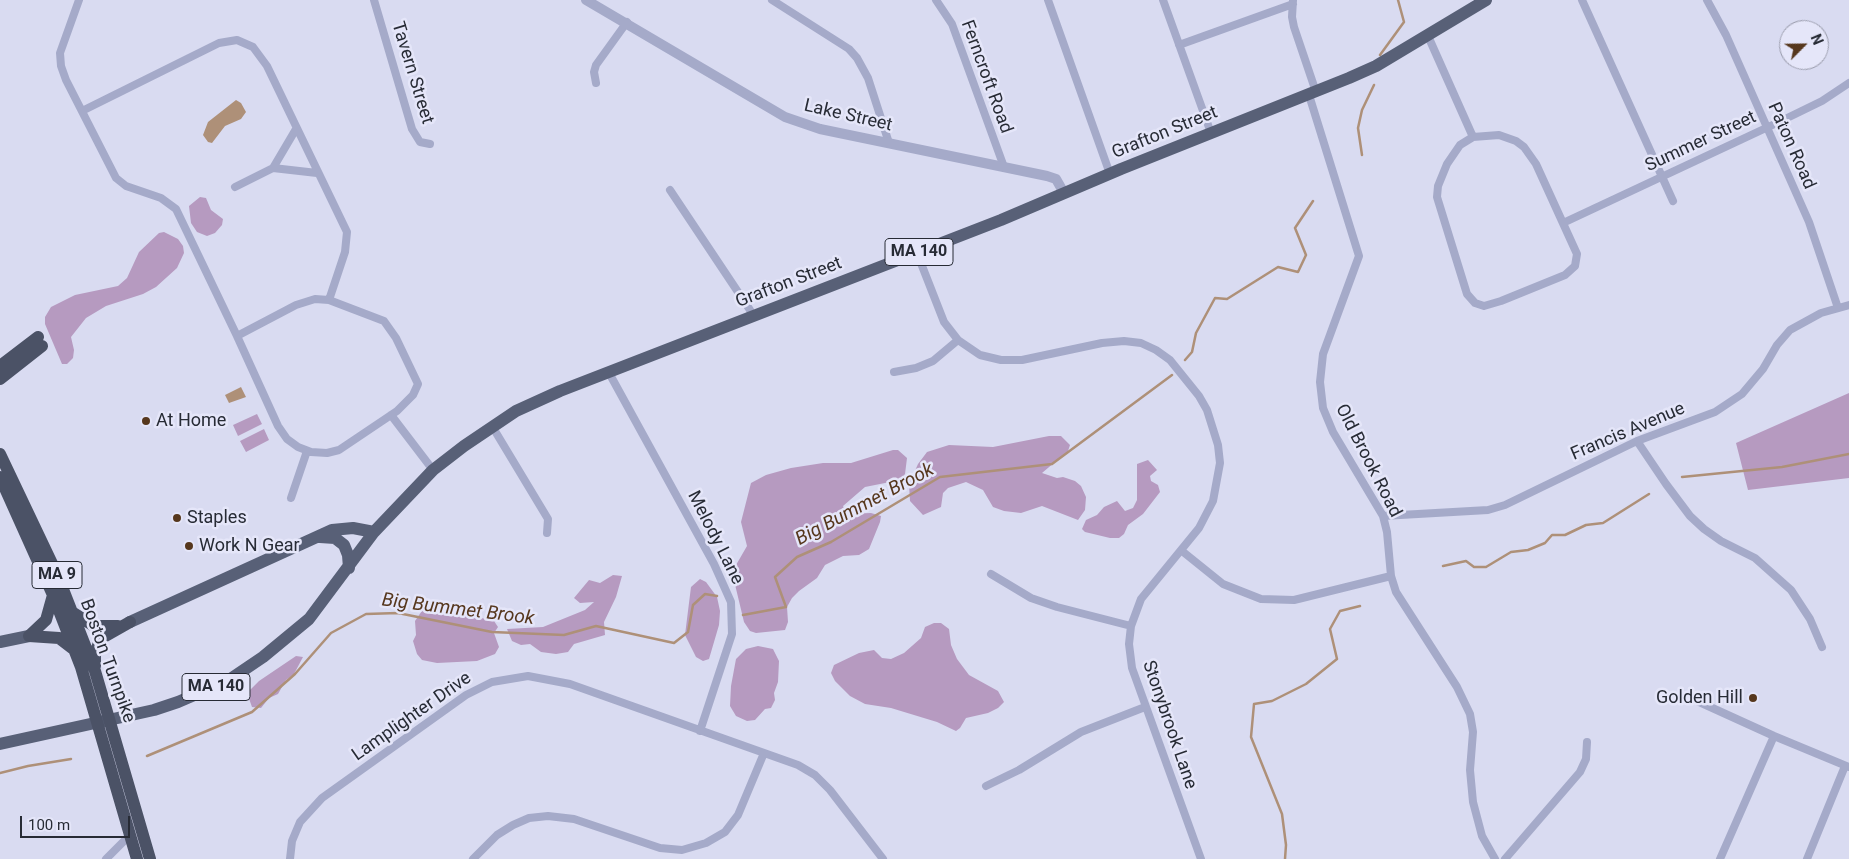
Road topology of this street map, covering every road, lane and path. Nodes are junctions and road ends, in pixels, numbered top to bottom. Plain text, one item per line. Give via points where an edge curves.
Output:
1 (79, 0) edge
2 (374, 0) edge
3 (586, 0) edge
4 (772, 0) edge
5 (936, 0) edge
6 (1048, 0) edge
7 (1163, 0) edge
8 (1486, 0) edge
9 (1582, 0) edge
10 (1706, 0) edge
11 (1293, 2) edge
12 (626, 22) junction
13 (1428, 36) junction
14 (1179, 45) junction
15 (1849, 83) edge
16 (596, 84) dead end
17 (1312, 93) junction
18 (82, 111) junction
19 (1768, 128) junction
20 (296, 129) junction
21 (1211, 133) junction
22 (1473, 136) junction
23 (890, 143) junction
24 (430, 144) dead end
25 (1004, 167) junction
26 (273, 168) junction
27 (317, 173) junction
28 (1110, 174) junction
29 (1662, 177) junction
30 (235, 187) dead end
31 (670, 190) dead end
32 (1064, 193) junction
33 (1673, 200) dead end
34 (1564, 223) junction
35 (917, 253) junction
36 (329, 300) junction
37 (1849, 305) edge
38 (1838, 308) junction
39 (752, 317) junction
40 (237, 336) junction
41 (958, 340) junction
42 (0, 366) edge
43 (608, 371) junction
44 (894, 372) dead end
45 (0, 379) edge
46 (391, 415) junction
47 (492, 426) junction
48 (1637, 441) junction
49 (307, 451) junction
50 (0, 454) edge
51 (433, 470) junction
52 (0, 477) edge
53 (292, 498) dead end
54 (1383, 516) junction
55 (374, 532) junction
56 (547, 534) dead end
57 (317, 537) junction
58 (1182, 551) junction
59 (349, 568) junction
60 (991, 574) dead end
61 (1391, 576) junction
62 (53, 595) junction
63 (71, 610) junction
64 (130, 622) junction
65 (1131, 626) junction
66 (29, 636) junction
67 (0, 642) edge
68 (1822, 647) dead end
69 (75, 652) junction
70 (95, 671) junction
71 (1697, 701) dead end
72 (99, 702) junction
73 (1146, 707) junction
74 (700, 730) junction
75 (1774, 736) junction
76 (1587, 742) dead end
77 (0, 744) edge
78 (764, 753) junction
79 (1847, 766) edge
80 (986, 786) dead end
81 (131, 834) junction
82 (678, 850) junction
83 (106, 859) edge
84 (138, 859) edge
85 (150, 859) edge
86 (290, 859) edge
87 (474, 859) edge
88 (678, 859) edge
89 (883, 859) edge
90 (1201, 859) edge
91 (1496, 859) edge
92 (1505, 859) edge
93 (1720, 859) edge
94 (1807, 859) edge

1 - 18 street via 60,56 65,78
2 - 24 street, Tavern Street via 412,129 420,142
3 - 12 street, Lake Street
4 - 23 street via 849,49 857,58 868,78
5 - 25 street, Ferncroft Road via 952,24
6 - 28 street
7 - 14 street
8 - 13 main road, Grafton Street / MA 140
9 - 29 street
10 - 19 street, Paton Road via 1726,35
11 - 14 street
11 - 17 street, Old Brook Road via 1294,28
12 - 16 street via 596,65
12 - 23 street, Lake Street via 785,117 820,129
13 - 17 main road, Grafton Street / MA 140 via 1376,66
13 - 22 street
14 - 21 street
15 - 19 street, Summer Street via 1822,101
17 - 21 main road, Grafton Street / MA 140
17 - 54 street, Old Brook Road via 1359,256 1323,354 1321,396 1333,432
18 - 20 street via 202,50 237,40 251,45 261,55
18 - 40 street via 116,178 126,186 160,198 176,209
19 - 29 street, Summer Street
19 - 38 street, Paton Road via 1814,237
20 - 26 street
20 - 27 street
21 - 28 main road, Grafton Street / MA 140
22 - 34 street via 1499,136 1524,147 1536,164
22 - 34 street via 1460,145 1447,164 1437,197 1470,299 1480,305 1491,304 1569,272 1577,254
23 - 25 street, Lake Street
25 - 32 street, Lake Street via 1054,178
26 - 27 street
26 - 30 street
27 - 36 street via 347,235 345,252
28 - 32 main road, Grafton Street / MA 140
29 - 33 street
29 - 34 street, Summer Street
31 - 39 street via 736,287
32 - 35 main road, Grafton Street / MA 140
35 - 39 main road, Grafton Street / MA 140
35 - 41 street, Stonybrook Lane via 940,314
36 - 40 street via 296,305
36 - 46 street via 380,318 394,335 418,384 413,396
37 - 38 street, Francis Avenue
38 - 48 street, Francis Avenue via 1810,318 1790,330 1763,370 1742,394 1724,406 1700,419
39 - 43 main road, Grafton Street / MA 140
40 - 49 street via 281,431 291,443
41 - 44 street via 933,361
41 - 58 street, Stonybrook Lane via 980,355 1001,360 1022,360 1124,341 1140,343 1170,360 1207,410 1220,463 1210,508
42 - 45 highway via 40,342
43 - 47 main road, Grafton Street / MA 140 via 516,411
43 - 74 street, Melody Lane via 714,564 731,602 732,634
46 - 49 street via 339,450 324,453
46 - 51 street
47 - 51 main road, Grafton Street / MA 140
47 - 56 street via 546,516
48 - 54 street, Francis Avenue via 1505,505 1488,510
48 - 68 street via 1690,516 1704,530 1755,558 1791,590 1810,619
49 - 53 street
50 - 63 highway, Boston Turnpike / MA 9
51 - 55 main road, Grafton Street / MA 140
52 - 62 highway, Boston Turnpike / MA 9
54 - 61 street, Old Brook Road
55 - 57 main road via 345,528
55 - 59 main road, MA 140
57 - 59 main road via 340,541 348,554
57 - 64 main road
58 - 61 street via 1223,584 1261,599 1294,600
58 - 65 street, Stonybrook Lane via 1142,599
59 - 77 main road, MA 140 via 318,609 292,634 263,658 217,686 154,710
60 - 65 street via 1031,598
61 - 91 street, Old Brook Road via 1396,592 1457,687 1470,714 1473,802 1482,836
62 - 66 highway via 46,620
62 - 69 highway, Boston Turnpike / MA 9
63 - 64 highway via 94,626 106,628
63 - 70 highway, Boston Turnpike / MA 9
64 - 70 highway via 100,639
65 - 73 street, Stonybrook Lane via 1129,656
66 - 67 main road
66 - 69 highway via 61,639
69 - 72 highway, Boston Turnpike / MA 9
70 - 72 highway, Boston Turnpike / MA 9
71 - 75 street
72 - 81 highway, Boston Turnpike / MA 9 via 102,736
72 - 85 highway, Boston Turnpike / MA 9 via 116,736
73 - 80 street via 1081,732
73 - 90 street, Stonybrook Lane
74 - 78 street, Lamplighter Drive
74 - 86 street, Lamplighter Drive via 556,680 528,676 492,682 466,695 313,805 296,831
75 - 79 street
75 - 93 street
76 - 92 street via 1586,759 1580,772
78 - 82 street via 743,805 725,832 706,844
78 - 89 street, Lamplighter Drive via 815,775
79 - 94 street
81 - 83 street
81 - 84 highway, Boston Turnpike / MA 9
82 - 87 street via 648,845 574,819 548,816 529,818 513,825 497,835
82 - 88 street

